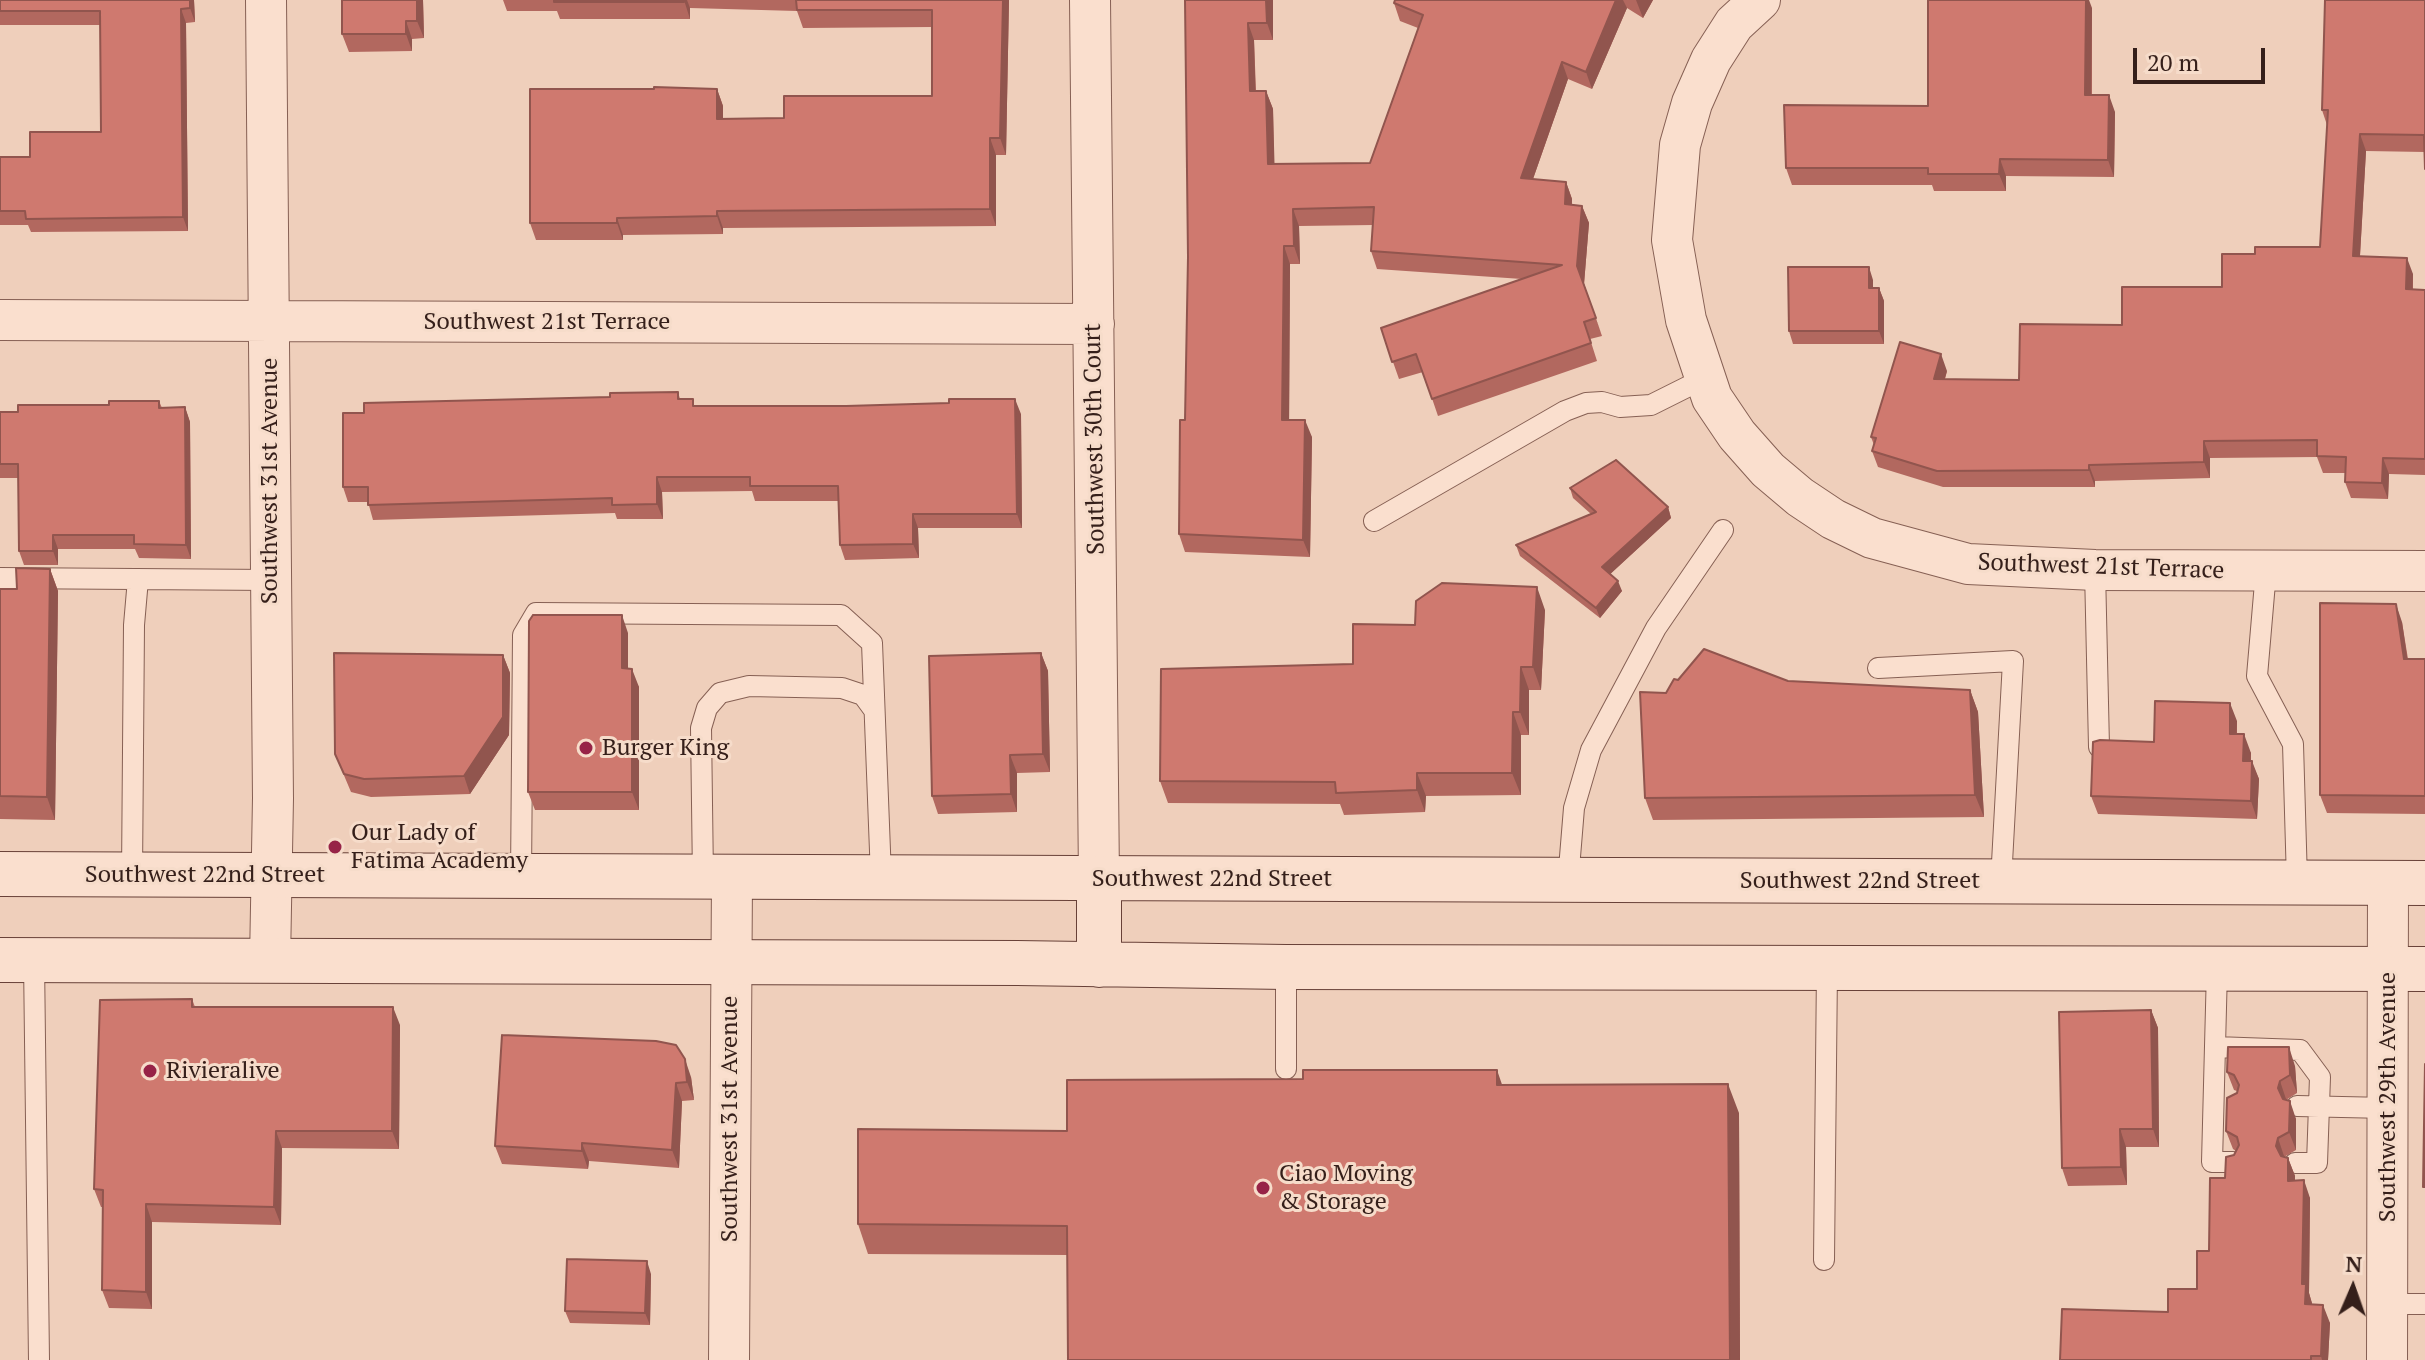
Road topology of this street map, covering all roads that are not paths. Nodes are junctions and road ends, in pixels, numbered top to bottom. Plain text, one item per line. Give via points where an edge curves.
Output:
1 (266, 0) edge
2 (1090, 0) edge
3 (1760, 0) edge
4 (0, 320) edge
5 (269, 320) junction
6 (1094, 324) junction
7 (1705, 378) junction
8 (1374, 521) dead end
9 (1723, 530) dead end
10 (2095, 570) junction
11 (2266, 571) junction
12 (2425, 571) edge
13 (0, 578) edge
14 (138, 579) junction
15 (271, 580) junction
16 (1878, 668) dead end
17 (874, 710) junction
18 (2099, 747) edge
19 (0, 874) edge
20 (132, 875) junction
21 (271, 875) junction
22 (521, 877) junction
23 (881, 877) junction
24 (717, 878) junction
25 (1099, 878) junction
26 (1568, 881) junction
27 (2001, 881) junction
28 (2297, 881) junction
29 (2406, 882) edge
30 (17, 960) edge
31 (270, 961) junction
32 (730, 963) junction
33 (1099, 965) junction
34 (1286, 967) junction
35 (1827, 968) junction
36 (2217, 969) junction
37 (2407, 969) edge
38 (2215, 1047) junction
39 (1286, 1069) dead end
40 (2297, 1106) dead end
41 (2319, 1107) junction
42 (2387, 1108) junction
43 (2233, 1162) edge
44 (2295, 1163) dead end
45 (1824, 1260) dead end
46 (2406, 1304) edge
47 (39, 1360) edge
48 (729, 1360) edge
49 (2387, 1360) edge

1 - 5 street, Southwest 31st Avenue
2 - 6 street, Southwest 30th Court
3 - 7 street, Southwest 21st Terrace via 1734,24 1711,60 1680,145 1672,240 1686,320
4 - 5 street, Southwest 21st Terrace
5 - 6 street, Southwest 21st Terrace
5 - 15 street, Southwest 31st Avenue
6 - 25 street, Southwest 30th Court
7 - 8 lane via 1651,405 1586,403 1565,411
7 - 10 street, Southwest 21st Terrace via 1737,435 1768,470 1833,519 1872,538 1968,564
9 - 26 lane via 1656,628 1591,750 1574,808
10 - 11 street, Southwest 21st Terrace
10 - 18 lane
11 - 12 street, Southwest 21st Terrace
11 - 28 lane via 2257,676 2293,744
13 - 14 lane
14 - 15 lane
14 - 20 lane
15 - 21 street, Southwest 31st Avenue
16 - 27 lane via 2013,661
17 - 22 lane via 872,643 841,615 536,613 523,635
17 - 23 lane
17 - 24 lane via 863,695 842,688 749,686 720,693 707,708 701,728
19 - 20 main road, Southwest 22nd Street
20 - 21 main road, Southwest 22nd Street
21 - 22 main road, Southwest 22nd Street
21 - 31 street, Southwest 31st Avenue
22 - 24 main road, Southwest 22nd Street
23 - 24 main road, Southwest 22nd Street
23 - 25 main road, Southwest 22nd Street
24 - 32 street, Southwest 31st Avenue
25 - 26 main road, Southwest 22nd Street
25 - 33 main road
26 - 27 main road, Southwest 22nd Street
27 - 28 main road, Southwest 22nd Street
28 - 29 main road, Southwest 22nd Street
29 - 37 street, Southwest 29th Avenue
30 - 31 main road
30 - 47 lane
31 - 32 main road
32 - 33 main road
32 - 48 street, Southwest 31st Avenue
33 - 34 main road
34 - 35 main road
34 - 39 lane
35 - 36 main road
35 - 45 lane
36 - 37 main road
36 - 38 lane
37 - 42 street, Southwest 29th Avenue
38 - 41 lane via 2300,1050 2320,1077
38 - 43 lane via 2223,1103 2212,1162
40 - 41 lane
41 - 42 lane
41 - 44 lane via 2317,1163
42 - 46 street, Southwest 29th Avenue
46 - 49 street, Southwest 29th Avenue

